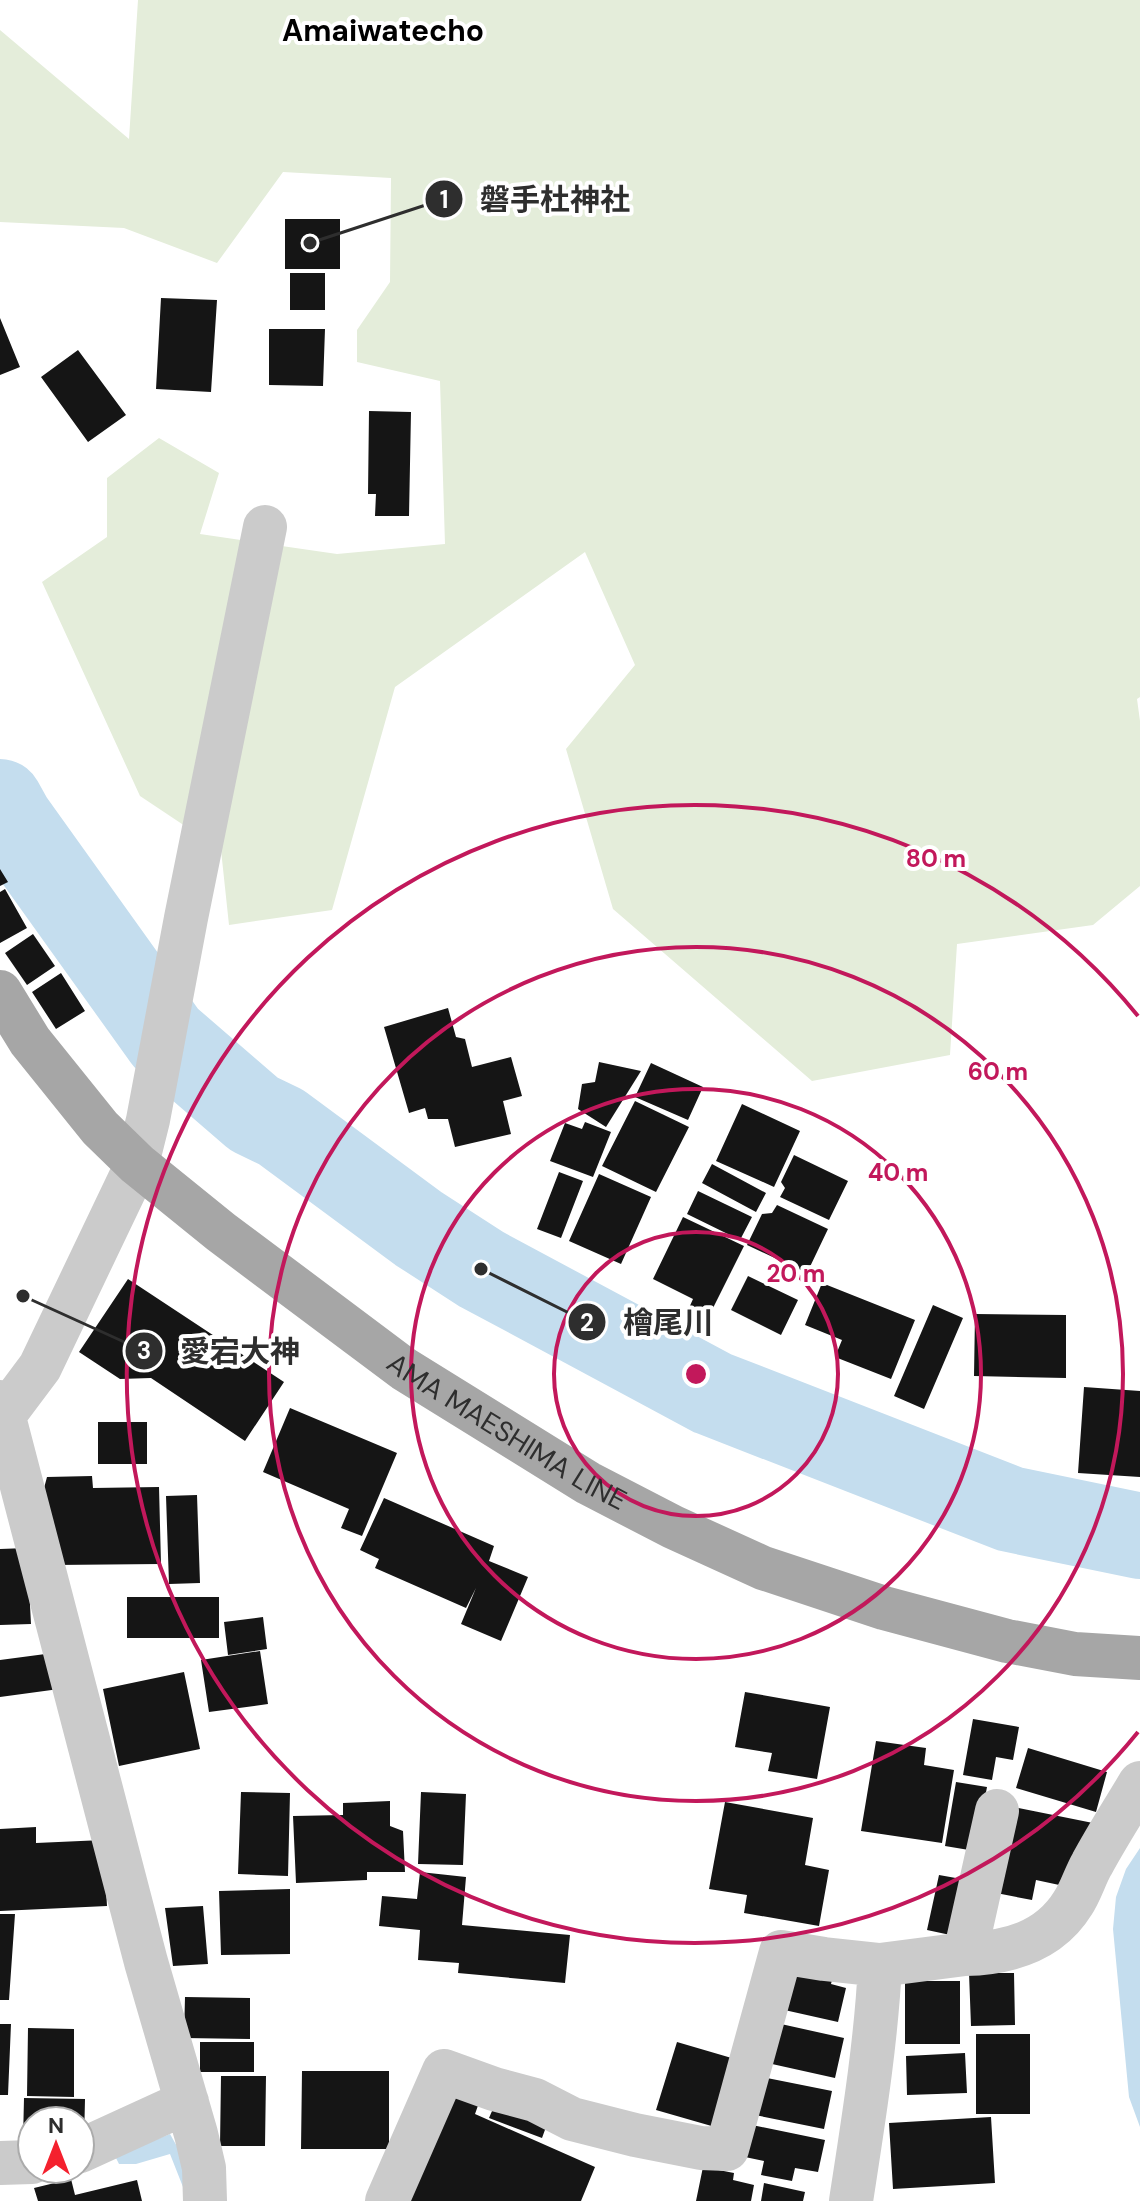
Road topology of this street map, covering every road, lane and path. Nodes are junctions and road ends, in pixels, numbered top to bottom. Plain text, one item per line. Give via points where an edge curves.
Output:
1 (265, 527) dead end
2 (0, 992) edge
3 (137, 1164) junction
4 (1, 1411) edge
5 (1140, 1658) edge
6 (1140, 1783) edge
7 (997, 1811) dead end
8 (965, 1954) junction
9 (880, 1965) junction
10 (187, 2102) junction
11 (96, 2144) edge
12 (205, 2201) edge
13 (387, 2201) edge
14 (851, 2201) edge

1 - 3 street
2 - 3 main road, AMA MAESHIMA LINE via 40,1053 100,1128
3 - 4 street via 40,1367
3 - 5 main road, AMA MAESHIMA LINE via 404,1369 588,1483 673,1527 763,1568 884,1608 1007,1641 1075,1654
4 - 10 street
6 - 8 street via 1060,1920 1018,1947
7 - 8 street
8 - 9 street
9 - 13 street via 781,1952 727,2149 648,2138 572,2119 535,2100 444,2071
9 - 14 street
10 - 11 street
10 - 12 street via 204,2168

